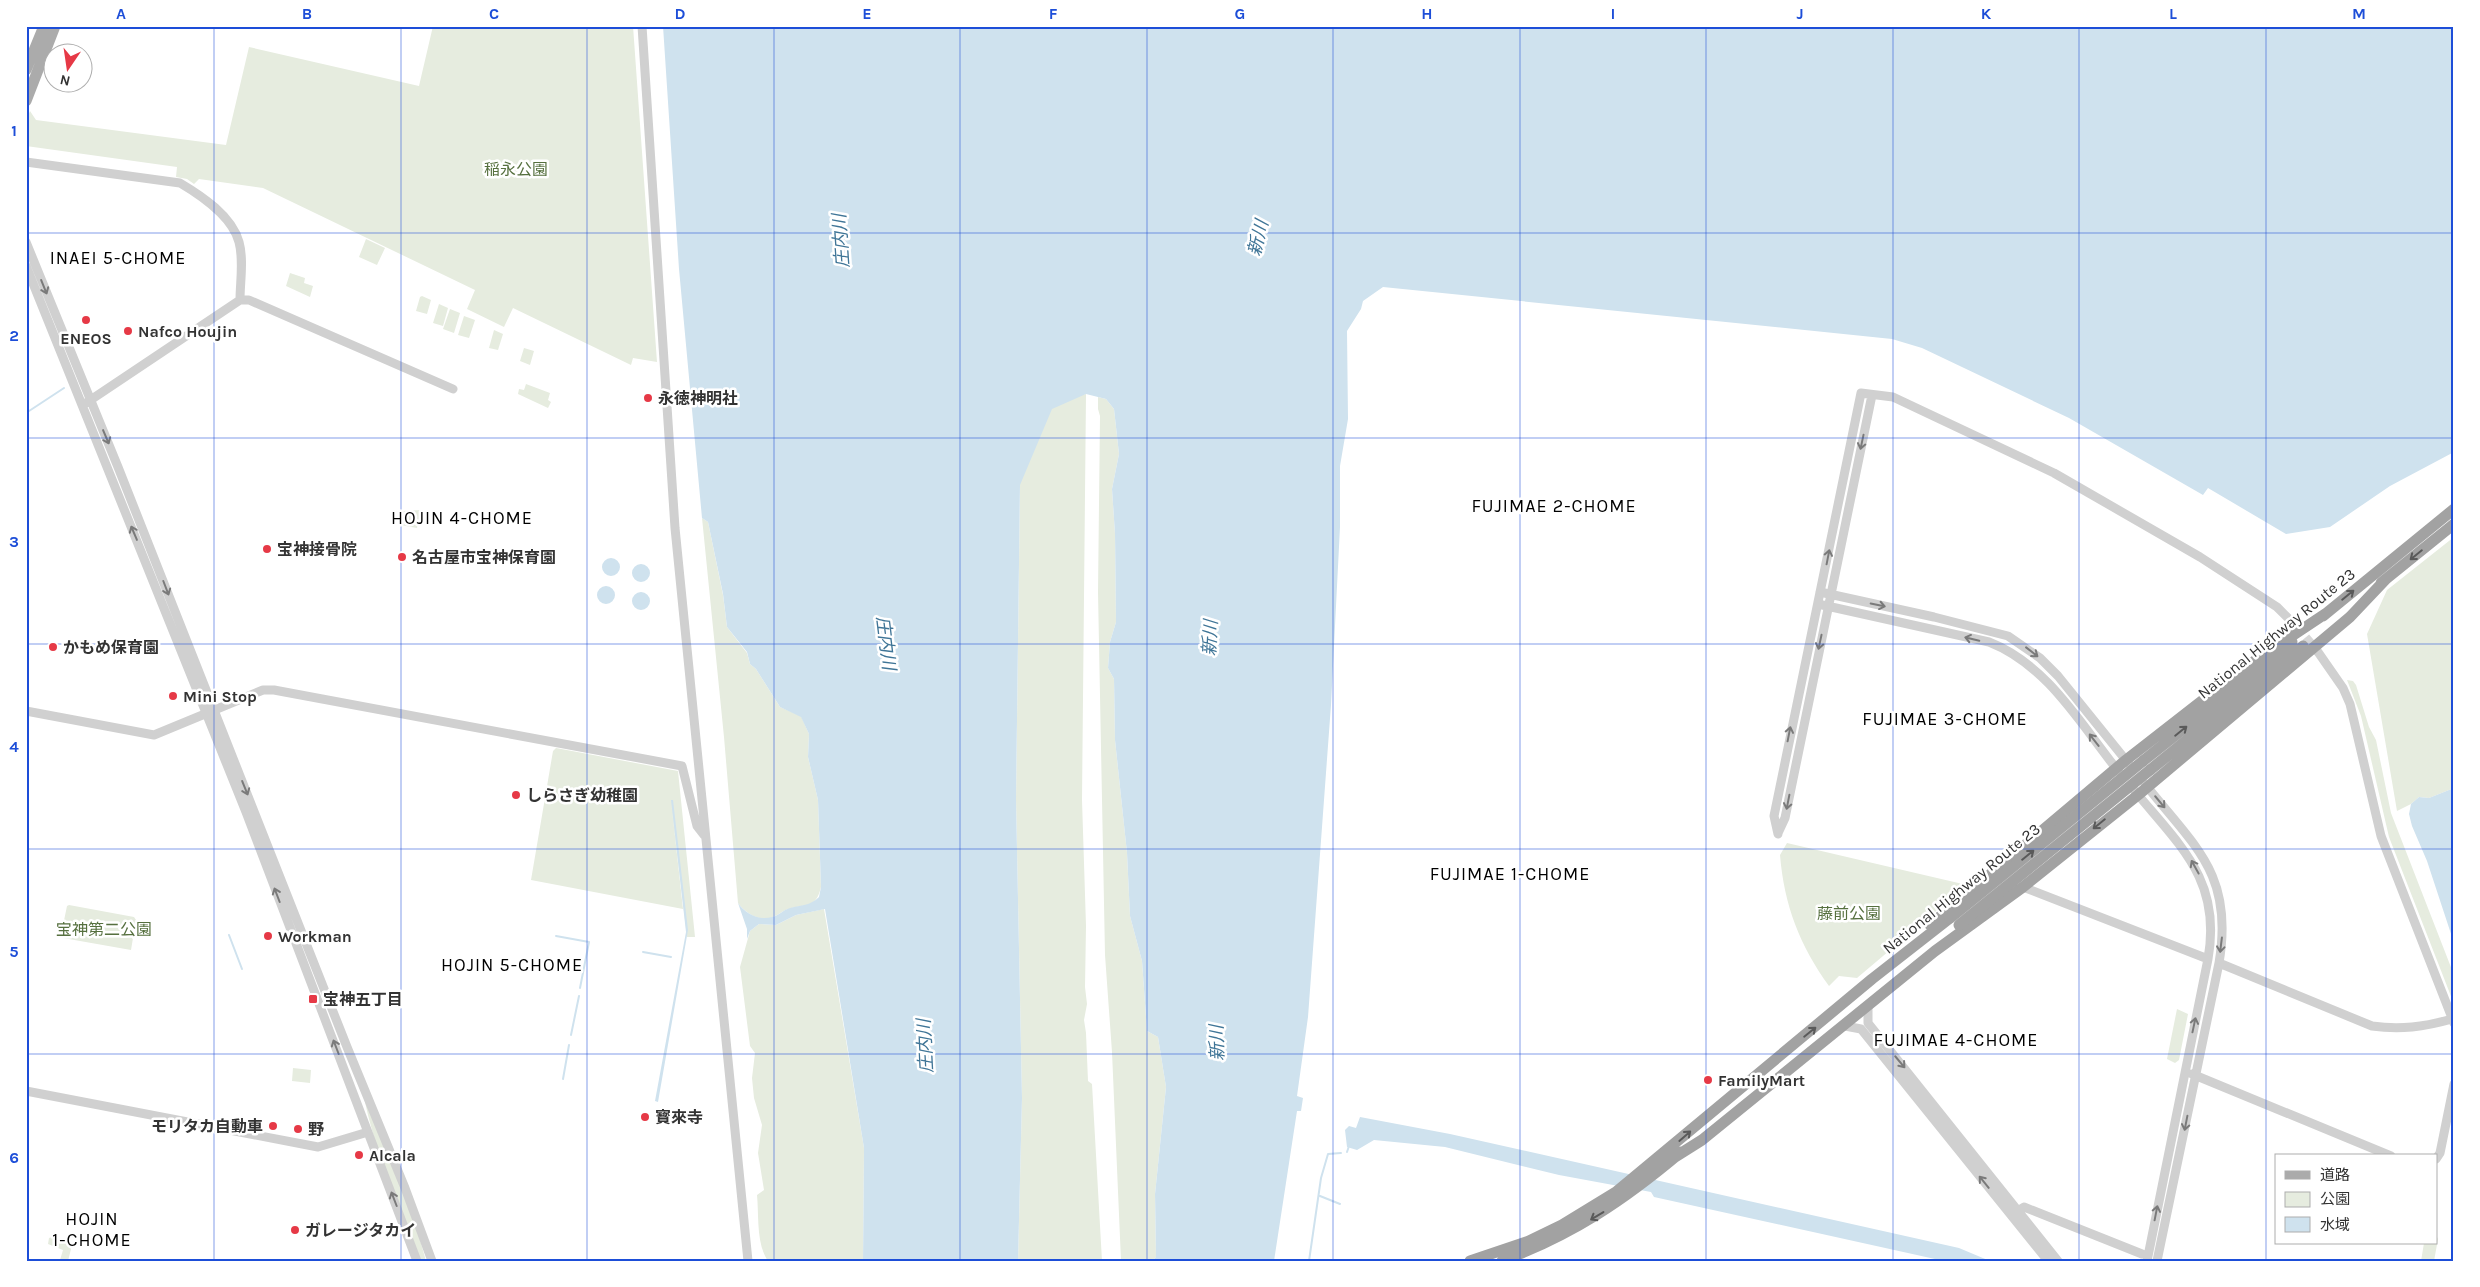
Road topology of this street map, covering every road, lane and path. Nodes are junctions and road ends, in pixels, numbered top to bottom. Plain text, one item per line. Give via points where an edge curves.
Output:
1 (44, 26) edge
2 (55, 26) edge
3 (642, 26) edge
4 (26, 70) edge
5 (26, 101) edge
6 (26, 162) edge
7 (26, 242) edge
8 (26, 266) edge
9 (240, 300) junction
10 (454, 390) dead end
11 (1872, 394) junction
12 (90, 400) junction
13 (82, 405) junction
14 (2454, 509) edge
15 (2454, 524) edge
16 (2386, 579) junction
17 (1820, 592) junction
18 (1830, 595) junction
19 (1818, 604) junction
20 (1828, 606) junction
21 (2328, 612) junction
22 (2293, 623) tunnel mouth
23 (2318, 652) tunnel mouth
24 (26, 711) edge
25 (211, 713) junction
26 (2126, 760) junction
27 (2147, 766) junction
28 (2116, 768) junction
29 (2147, 787) junction
30 (2138, 795) junction
31 (705, 838) junction
32 (2023, 887) junction
33 (1954, 922) junction
34 (2208, 959) junction
35 (2219, 964) junction
36 (1872, 979) junction
37 (1868, 1007) junction
38 (2453, 1021) edge
39 (1845, 1026) junction
40 (2185, 1072) junction
41 (2196, 1075) junction
42 (2454, 1084) edge
43 (26, 1091) edge
44 (368, 1132) junction
45 (2386, 1154) edge
46 (2438, 1156) edge
47 (1675, 1157) junction
48 (1621, 1194) junction
49 (2015, 1213) junction
50 (1564, 1229) junction
51 (2144, 1257) edge
52 (417, 1261) edge
53 (432, 1261) edge
54 (748, 1261) edge
55 (1470, 1261) edge
56 (1502, 1261) edge
57 (2048, 1261) edge
58 (2058, 1261) edge
59 (2157, 1261) edge

1 - 4 main road
2 - 5 main road
3 - 31 street via 675,528
6 - 9 street via 180,183 188,187 213,206 235,232 241,253
7 -> 12 street
8 - 13 street
9 - 10 street via 249,300
9 - 12 street
17 -> 11 street via 1861,393
11 -> 18 street
11 - 22 street via 1892,397 2054,473 2200,557 2265,598
12 - 13 street
12 -> 25 street
25 -> 13 street
21 -> 14 highway, National Highway Route 23
15 -> 16 highway, National Highway Route 23
16 - 27 highway, National Highway Route 23
16 - 29 highway via 2350,617
17 - 18 street
17 - 19 street
18 - 20 street
18 -> 26 street via 2008,636 2040,658 2058,676
19 - 20 street
20 -> 19 street via 1785,818 1778,834 1774,816
28 -> 20 street via 2049,684 2007,650 1961,636
21 - 26 highway via 2257,658
27 -> 21 highway, National Highway Route 23
23 - 38 street via 2350,704 2381,836
24 - 25 street via 154,735
25 - 31 street via 263,690 274,690 682,766 697,826
44 -> 25 street
25 -> 53 street
26 - 28 highway
26 - 29 street
27 - 33 highway, National Highway Route 23, bridge
28 - 30 street
28 - 36 highway via 1932,922
29 - 30 highway
29 -> 35 street via 2203,855 2213,877 2222,921
30 -> 32 highway
34 -> 30 street via 2212,928 2202,881 2192,861
31 - 54 street
32 - 34 street
32 - 37 highway via 1935,951
33 - 36 highway, National Highway Route 23
33 - 47 highway, National Highway Route 23
40 -> 34 street
35 - 38 street via 2372,1026 2418,1028
35 - 41 street
48 -> 36 highway, National Highway Route 23 via 1647,1167
37 - 39 highway
37 -> 49 street via 1868,1023
39 - 47 highway via 1702,1140
49 -> 39 street via 1861,1029
40 - 41 street
51 -> 40 street
41 - 45 street
41 -> 59 street
42 - 46 street
43 - 44 street via 318,1147
52 -> 44 street
47 - 48 highway, National Highway Route 23 via 1660,1171
48 - 50 highway, National Highway Route 23
49 - 51 street via 2024,1206
49 - 57 street
49 - 58 street
50 - 55 highway, National Highway Route 23
50 - 56 highway, National Highway Route 23

